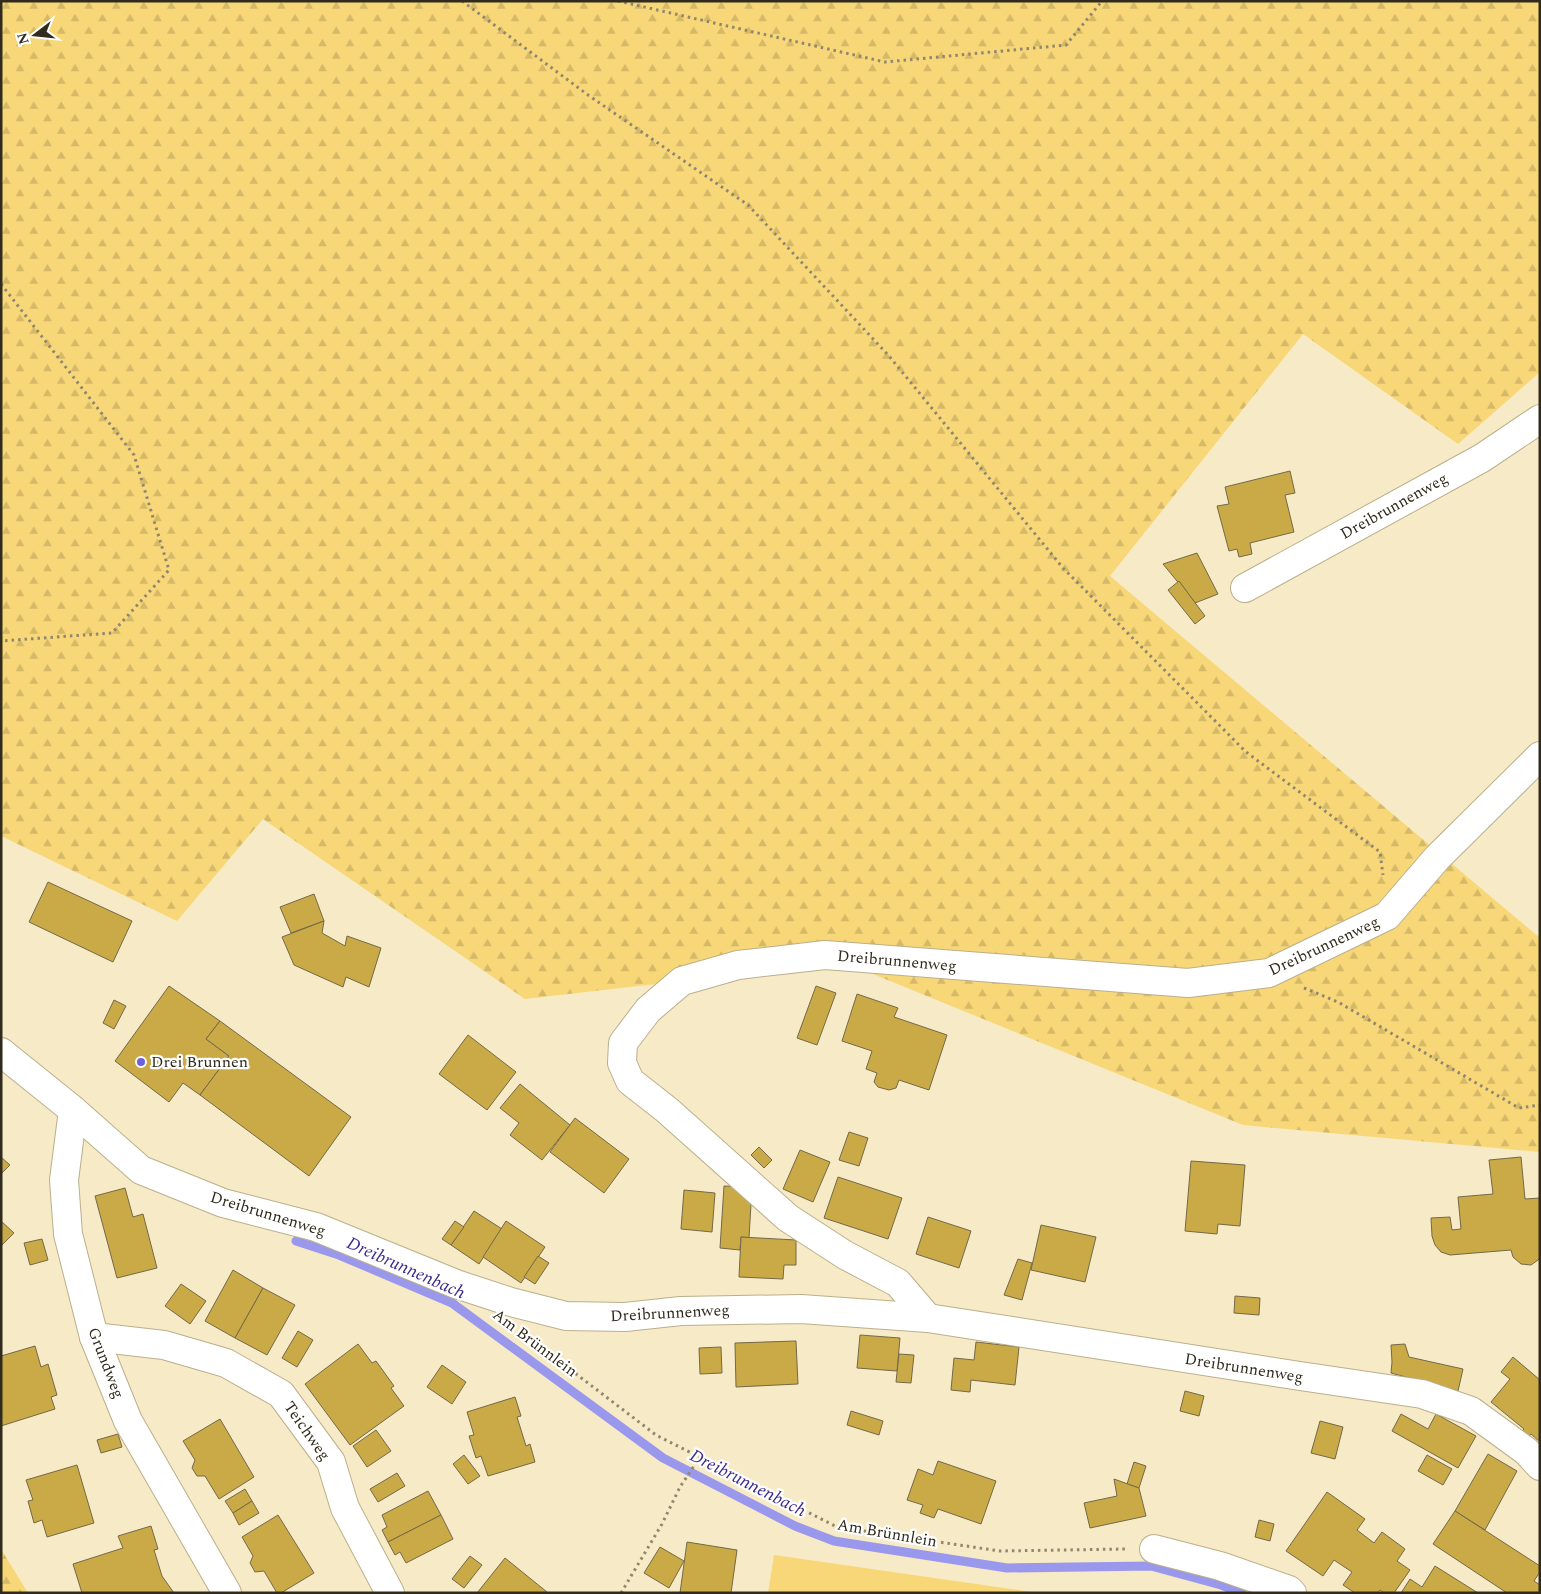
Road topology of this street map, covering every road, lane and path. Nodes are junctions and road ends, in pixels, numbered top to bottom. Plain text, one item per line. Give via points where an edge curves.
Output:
1 (462, 1) edge
2 (618, 1) edge
3 (1102, 1) edge
4 (1, 284) edge
5 (1540, 419) edge
6 (1245, 588) dead end
7 (1, 642) edge
8 (1540, 756) edge
9 (1387, 916) junction
10 (1269, 973) junction
11 (1, 1052) edge
12 (1540, 1105) edge
13 (73, 1110) junction
14 (928, 1318) junction
15 (525, 1336) dead end
16 (94, 1337) junction
17 (700, 1457) junction
18 (1540, 1466) edge
19 (1154, 1549) joint
20 (227, 1593) edge
21 (390, 1593) edge
22 (621, 1593) edge
23 (1292, 1593) edge

1 - 9 path via 588,94 748,205 889,356 1063,568 1246,752 1380,852
2 - 3 path via 885,62 1066,46
4 - 7 path via 134,455 169,570 112,633
5 - 6 street, Dreibrunnenweg via 1482,458
8 - 9 street, Dreibrunnenweg via 1437,858
9 - 10 street, Dreibrunnenweg
10 - 12 path via 1338,1002 1519,1108
10 - 14 street, Dreibrunnenweg via 1188,983 825,954 738,965 682,981 648,1010 623,1043 622,1063 630,1082 668,1110 788,1218 844,1255 898,1283
11 - 13 street, Dreibrunnenweg
13 - 14 street, Dreibrunnenweg via 141,1170 223,1203 316,1227 474,1290 557,1314 625,1317 681,1311 801,1310
13 - 16 street, Grundweg via 64,1180 68,1234
14 - 18 street, Dreibrunnenweg via 1422,1394 1471,1412 1526,1451
15 - 17 path, Am Brünnlein via 656,1435
16 - 20 street, Grundweg via 128,1421
16 - 21 street, Teichweg via 164,1345 226,1363 281,1394 331,1462 345,1508
17 - 19 path, Am Brünnlein via 837,1527 1000,1551
17 - 22 path
19 - 23 street via 1220,1566

